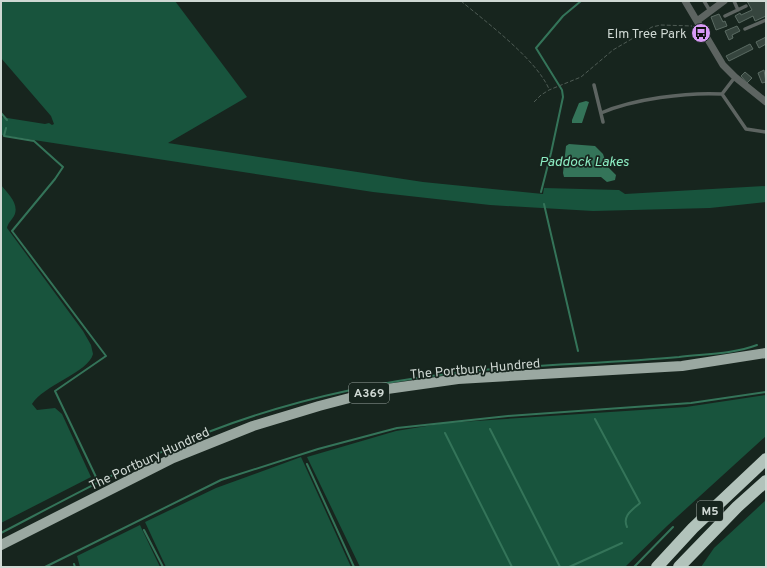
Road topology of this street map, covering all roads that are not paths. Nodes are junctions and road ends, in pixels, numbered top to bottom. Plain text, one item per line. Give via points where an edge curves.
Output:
1 (685, 1) edge
2 (704, 1) edge
3 (724, 1) edge
4 (734, 1) edge
5 (746, 6) dead end
6 (738, 10) junction
7 (710, 11) junction
8 (725, 16) dead end
9 (766, 20) edge
10 (698, 22) junction
11 (745, 29) dead end
12 (735, 77) junction
13 (594, 85) dead end
14 (722, 94) junction
15 (766, 102) edge
16 (601, 113) junction
17 (603, 122) dead end
18 (766, 132) edge
19 (766, 353) edge
20 (766, 459) edge
21 (766, 480) edge
22 (1, 545) edge
23 (657, 567) edge
24 (679, 567) edge

1 - 10 street
2 - 7 lane
3 - 7 street
4 - 6 lane
5 - 6 lane
6 - 8 lane
7 - 10 street
9 - 11 lane
10 - 12 street via 723,65
12 - 14 lane
12 - 15 street
13 - 16 lane
14 - 16 lane via 698,93 619,106
14 - 18 lane via 746,129
16 - 17 lane
19 - 22 main road, The Portbury Hundred / A369 via 682,366 458,379 380,390 253,426 173,458
20 - 23 highway, M5 via 693,528
21 - 24 highway, M5

